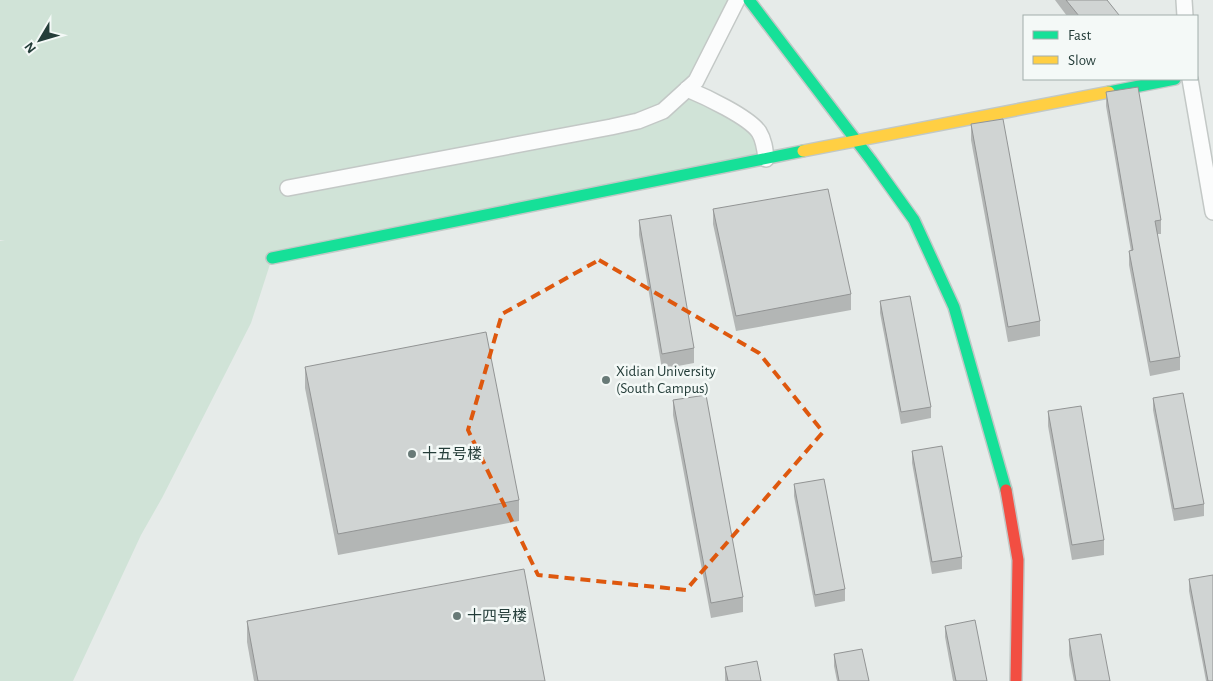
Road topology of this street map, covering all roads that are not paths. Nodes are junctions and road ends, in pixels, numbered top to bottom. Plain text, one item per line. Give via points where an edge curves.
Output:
1 (737, 0) edge
2 (749, 0) edge
3 (1184, 0) edge
4 (1185, 15) edge
5 (1170, 80) edge
6 (1190, 80) edge
7 (687, 89) junction
8 (856, 140) junction
9 (766, 158) junction
10 (288, 188) dead end
11 (1213, 212) edge
12 (272, 258) dead end
13 (1016, 681) edge

1 - 7 street via 696,81
2 - 8 street
3 - 4 street
5 - 8 street
6 - 11 street
7 - 9 street via 714,101 758,130
7 - 10 street via 663,111 638,121
8 - 9 street
8 - 13 street via 914,220 954,307 1005,483 1018,560
9 - 12 street

